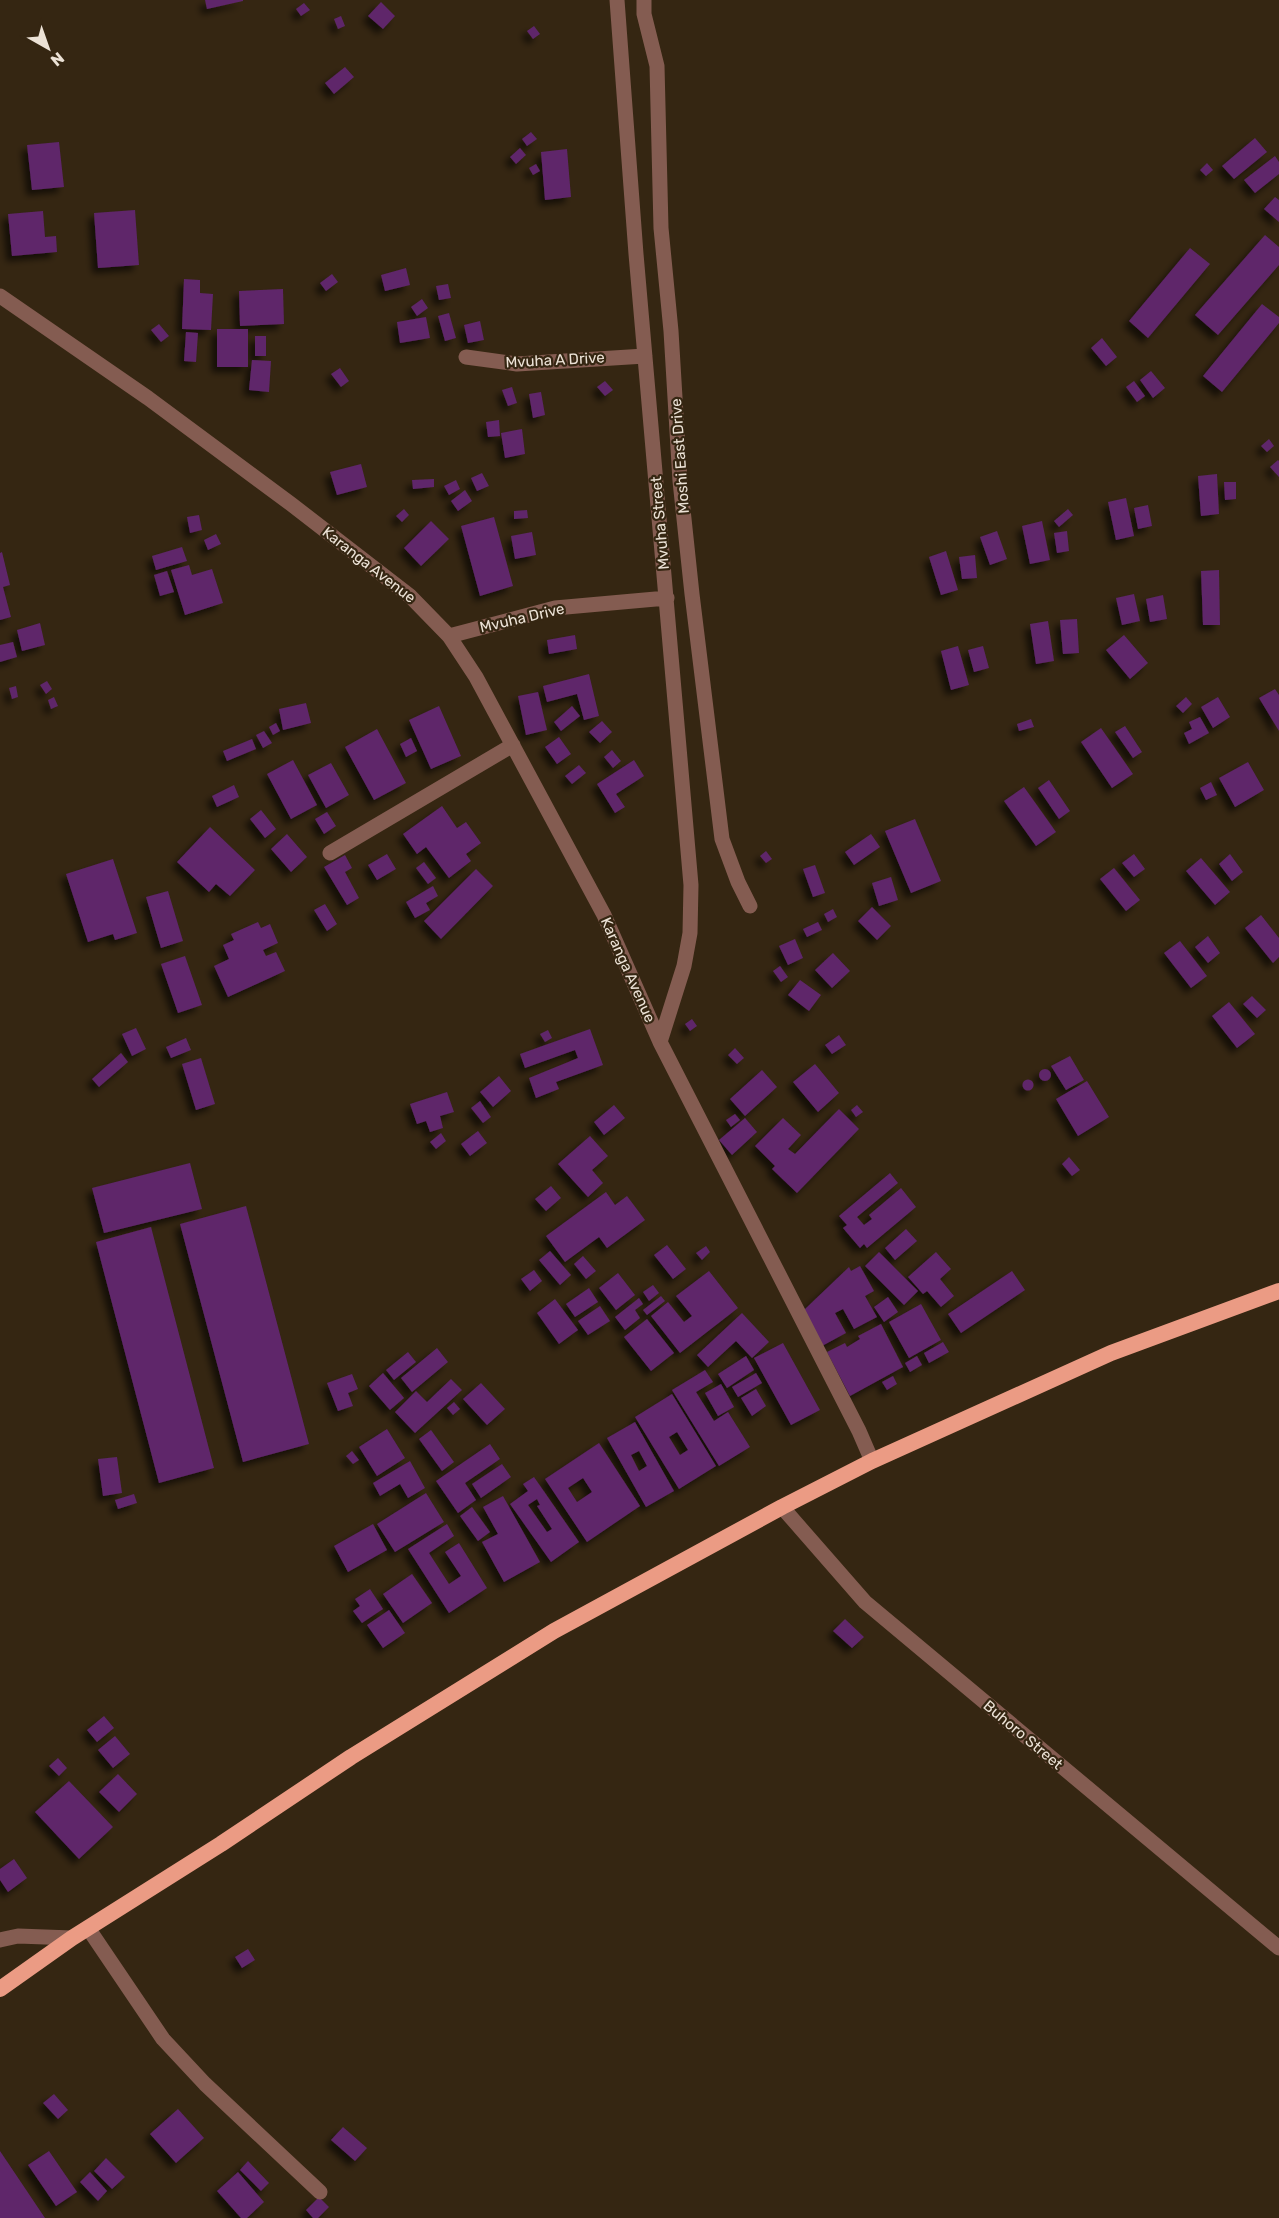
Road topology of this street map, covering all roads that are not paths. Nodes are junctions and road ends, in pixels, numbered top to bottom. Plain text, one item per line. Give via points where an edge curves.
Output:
1 (617, 0) edge
2 (644, 0) edge
3 (0, 296) edge
4 (645, 356) junction
5 (466, 357) dead end
6 (667, 598) junction
7 (449, 636) junction
8 (513, 745) junction
9 (330, 853) dead end
10 (750, 906) dead end
11 (660, 1042) junction
12 (1279, 1291) edge
13 (872, 1461) junction
14 (782, 1507) junction
15 (88, 1928) junction
16 (72, 1938) junction
17 (0, 1940) edge
18 (1279, 1948) edge
19 (0, 1989) edge
20 (321, 2192) dead end

1 - 4 street, Mvuha Street
2 - 10 street, Moshi East Drive via 657,66 661,228 692,594 722,840
3 - 7 street, Karanga Avenue via 148,398 291,504 410,596
4 - 5 street, Mvuha A Drive via 517,364
4 - 6 street, Mvuha Street
6 - 7 street, Mvuha Drive via 555,608
6 - 11 street, Mvuha Street via 691,885 690,933 684,966
7 - 8 street, Karanga Avenue
8 - 9 street
8 - 11 street, Karanga Avenue via 604,915
11 - 13 street, Karanga Avenue
12 - 13 highway via 1111,1353
13 - 14 highway
14 - 15 highway via 554,1631
14 - 18 street, Buhoro Street via 865,1602
15 - 16 highway
15 - 20 street via 164,2039 205,2084
16 - 17 street via 18,1936
16 - 19 highway

